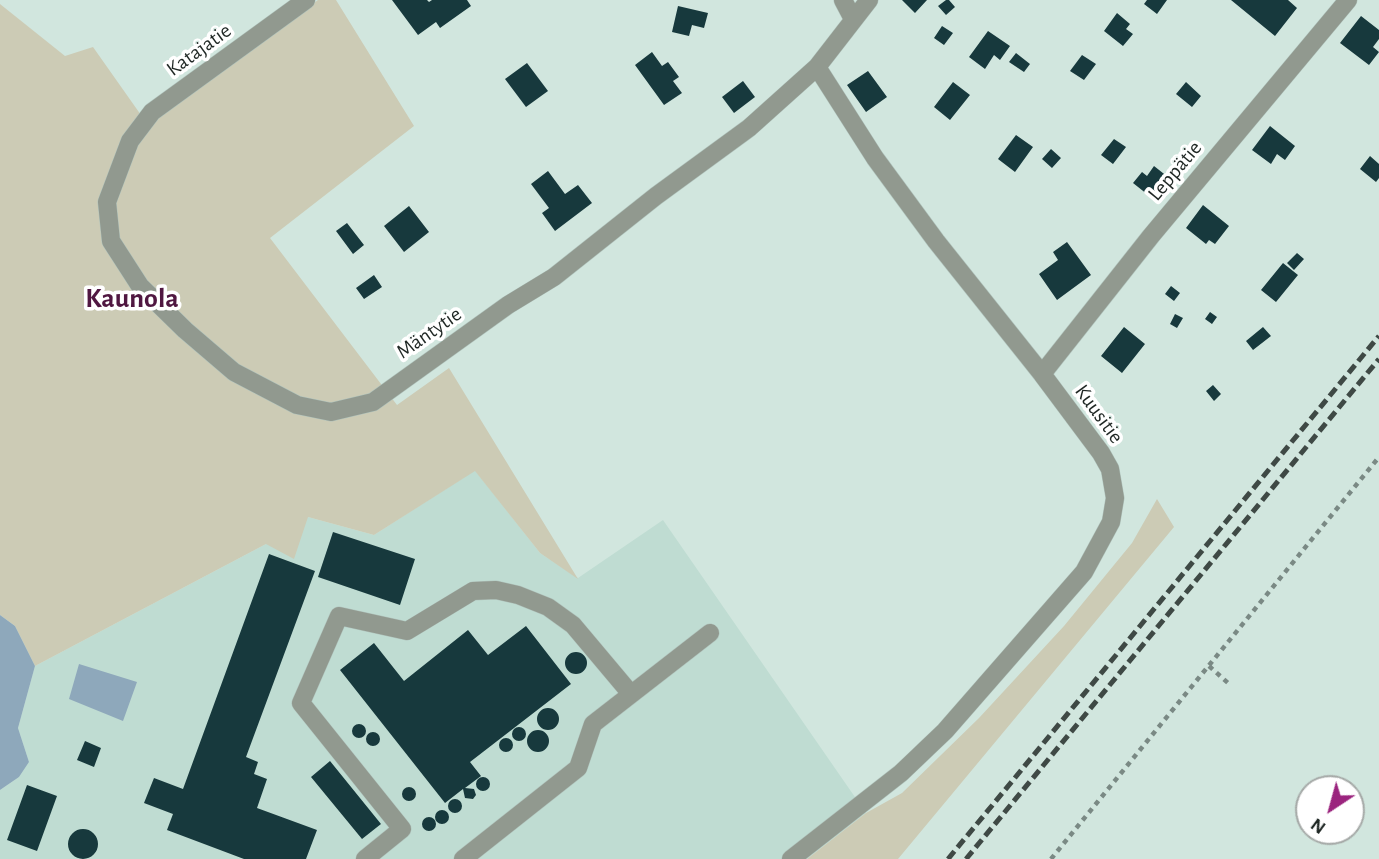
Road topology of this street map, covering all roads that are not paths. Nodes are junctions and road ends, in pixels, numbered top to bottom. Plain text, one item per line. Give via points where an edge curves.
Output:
1 (306, 0) edge
2 (843, 0) edge
3 (869, 0) edge
4 (1348, 0) edge
5 (853, 19) junction
6 (817, 67) junction
7 (152, 112) joint
8 (1042, 374) junction
9 (710, 633) dead end
10 (631, 694) junction
11 (365, 859) edge
12 (463, 859) edge
13 (791, 859) edge

1 - 7 street, Katajatie
2 - 5 street
3 - 5 street, Mäntytie
4 - 8 street, Leppätie
5 - 6 street, Mäntytie
6 - 7 street, Mäntytie via 749,128 554,276 373,401 331,412 297,405 234,372 140,286 111,241 107,202 130,141
6 - 8 street, Kuusitie via 875,158
8 - 13 street, Kuusitie via 1110,469 1114,512 1100,545 1067,594 928,749
9 - 10 street
10 - 11 street via 573,625 548,607 518,595 473,591 407,631 340,616 301,703 402,829
10 - 12 street via 593,724 578,768

